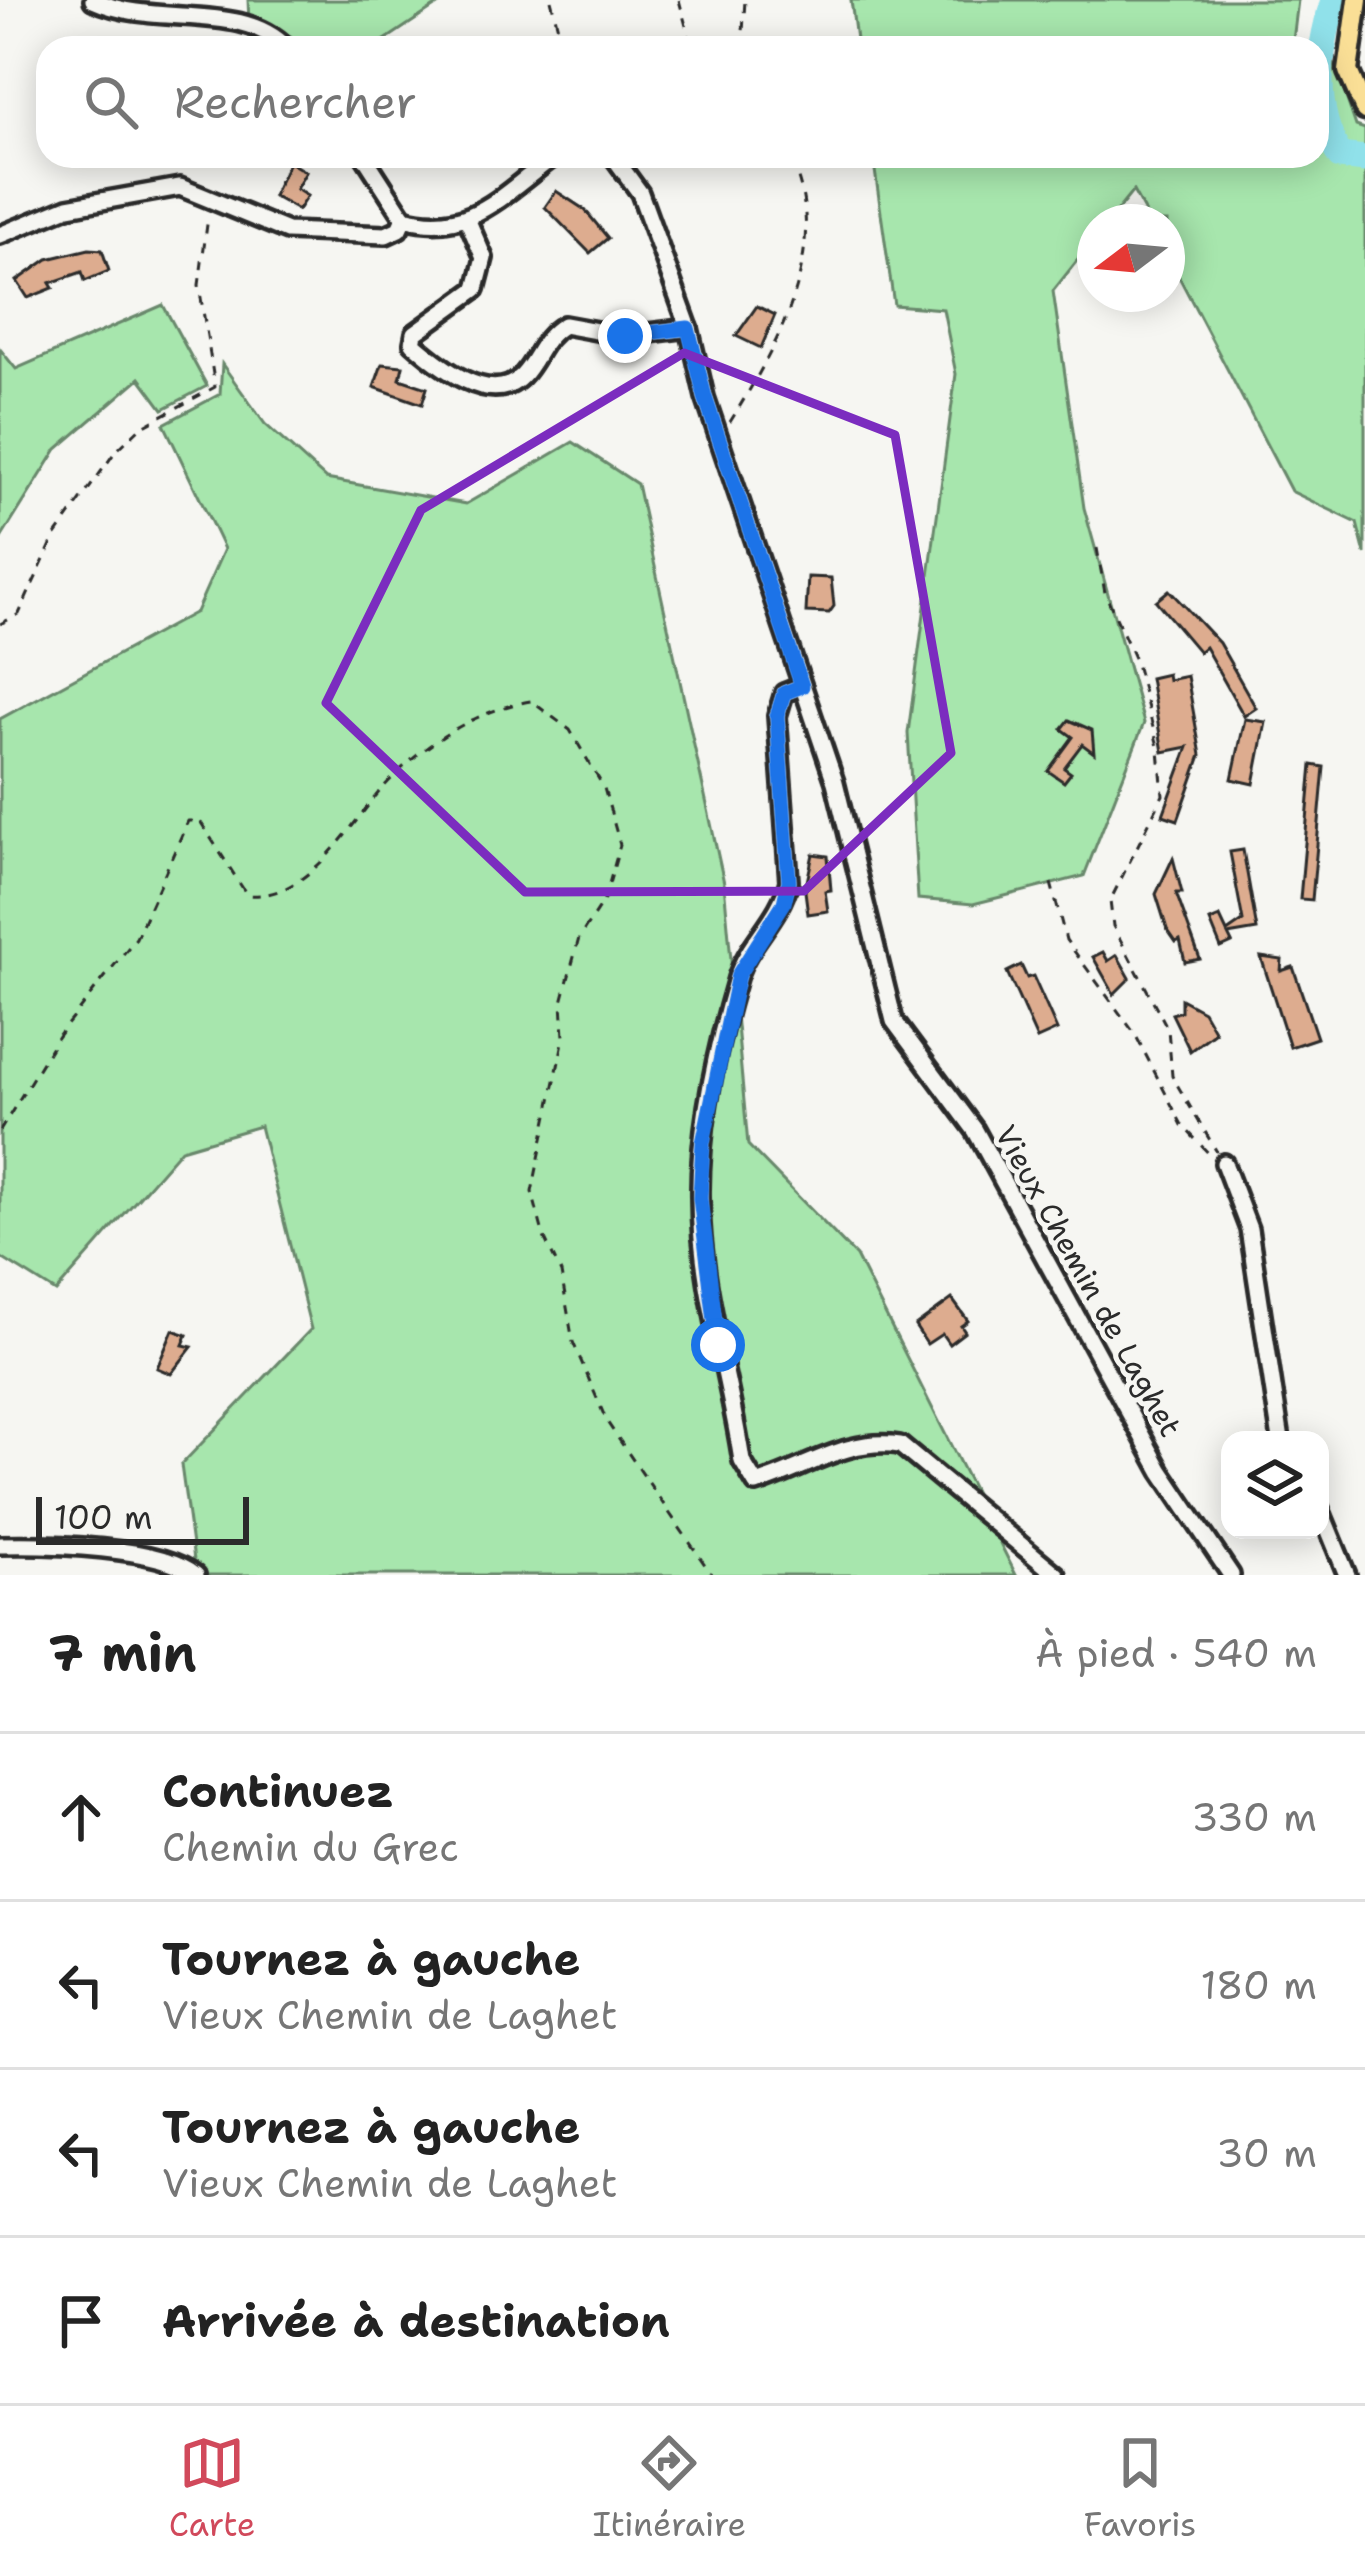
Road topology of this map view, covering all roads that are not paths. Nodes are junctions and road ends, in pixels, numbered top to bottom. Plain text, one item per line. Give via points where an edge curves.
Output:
1 (93, 0) edge
2 (1358, 0) edge
3 (276, 36) edge
4 (1365, 110) edge
5 (372, 168) edge
6 (539, 168) edge
7 (622, 168) edge
8 (404, 218) junction
9 (468, 221) junction
10 (0, 235) edge
11 (688, 328) junction
12 (802, 686) junction
13 (1224, 1163) road end
14 (1280, 1431) edge
15 (1329, 1531) edge
16 (0, 1546) edge
17 (196, 1575) edge
18 (1057, 1575) edge
19 (1231, 1575) edge
20 (1347, 1575) edge

1 - 3 street via 128,11 242,15
2 - 4 main road via 1348,71
5 - 8 street
6 - 9 street
7 - 11 street, Vieux Chemin de Laghet via 640,193
8 - 9 street via 434,226
8 - 10 street via 386,235 287,231 180,187 68,207
9 - 11 street via 484,258 476,289 412,343 470,384 495,388 520,379 564,325 625,336
11 - 12 street, Vieux Chemin de Laghet
12 - 18 street via 784,693 777,716 789,881 784,903 738,975 703,1143 707,1274 742,1461 756,1484 842,1449 900,1445
12 - 19 street, Vieux Chemin de Laghet via 836,782 903,1040 975,1130 1162,1472
13 - 14 street via 1249,1229
15 - 20 street
16 - 17 street via 86,1549 163,1561

